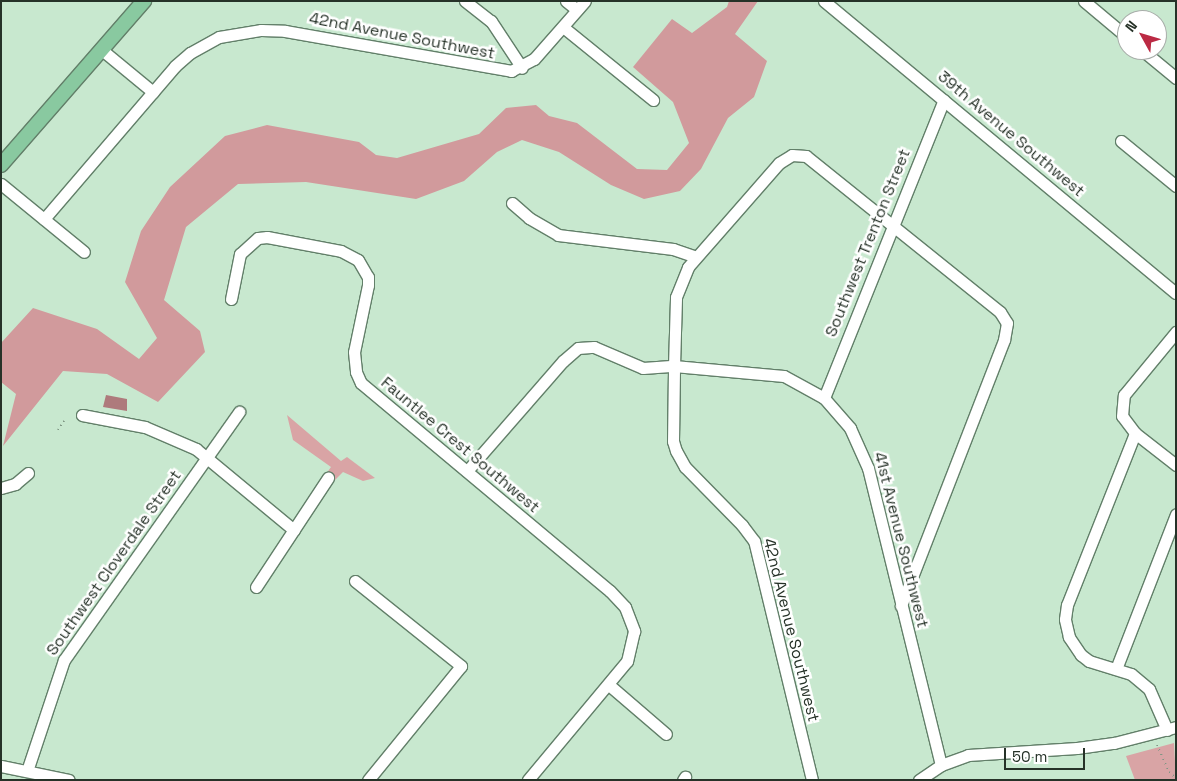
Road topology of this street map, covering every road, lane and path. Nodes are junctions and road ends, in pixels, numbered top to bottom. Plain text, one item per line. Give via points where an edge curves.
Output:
1 (144, 1) edge
2 (465, 1) edge
3 (566, 1) edge
4 (824, 1) edge
5 (1084, 1) edge
6 (581, 6) edge
7 (563, 27) junction
8 (1117, 29) edge
9 (102, 50) junction
10 (1154, 60) edge
11 (522, 68) junction
12 (1176, 78) edge
13 (153, 92) junction
14 (654, 100) dead end
15 (944, 100) junction
16 (1121, 141) dead end
17 (1, 165) edge
18 (1, 184) edge
19 (1176, 186) edge
20 (512, 203) dead end
21 (44, 219) junction
22 (891, 225) junction
23 (84, 252) dead end
24 (696, 257) junction
25 (1176, 293) edge
26 (231, 298) dead end
27 (1176, 332) edge
28 (674, 366) junction
29 (824, 398) junction
30 (239, 412) dead end
31 (82, 415) dead end
32 (64, 421) dead end
33 (58, 430) dead end
34 (1135, 433) junction
35 (208, 459) junction
36 (1176, 465) edge
37 (467, 471) junction
38 (28, 473) dead end
39 (328, 478) dead end
40 (1, 488) edge
41 (1176, 514) edge
42 (294, 530) junction
43 (355, 581) dead end
44 (256, 587) dead end
45 (901, 606) junction
46 (1116, 669) junction
47 (608, 685) junction
48 (1172, 729) edge
49 (666, 734) dead end
50 (1157, 745) dead end
51 (941, 765) junction
52 (1, 766) edge
53 (26, 771) junction
54 (1176, 778) edge
55 (69, 780) edge
56 (368, 780) edge
57 (528, 780) edge
58 (812, 780) edge
59 (919, 780) edge

1 - 9 main road
2 - 11 street via 495,26
3 - 6 street
4 - 15 street, 39th Avenue Southwest
5 - 8 street
6 - 7 street
7 - 11 street
7 - 14 street
9 - 13 street
9 - 17 main road
10 - 12 street
11 - 13 street, 42nd Avenue Southwest via 490,70 285,31 261,30 219,37 204,44 175,66
13 - 21 street, 42nd Avenue Southwest
15 - 22 street, Southwest Trenton Street
15 - 25 street, 39th Avenue Southwest
16 - 19 street
18 - 21 street
20 - 24 street via 529,218 558,235 673,249
21 - 23 street
22 - 24 street, 42nd Avenue Southwest via 812,159 799,154 779,163
22 - 29 street, Southwest Trenton Street
22 - 45 street via 1000,312 1007,323 1004,340
24 - 28 street, 42nd Avenue Southwest via 681,279 676,297
26 - 37 street, Fauntlee Crest Southwest via 240,254 258,238 267,237 350,254 368,277 354,352 361,383
27 - 34 street via 1124,395 1122,416
28 - 29 street, 41st Avenue Southwest via 768,372 799,382
28 - 37 street, 41st Avenue Southwest via 643,368 594,347 578,348
28 - 58 street, 42nd Avenue Southwest via 676,451 685,467 754,541
29 - 45 street, 41st Avenue Southwest via 850,428 868,468
30 - 35 street, Southwest Cloverdale Street
31 - 35 street via 144,428 196,449
32 - 33 path
34 - 36 street
34 - 46 street via 1067,605 1065,619 1068,638 1081,654 1089,661
35 - 42 street
35 - 53 street, Southwest Cloverdale Street via 64,660
37 - 47 street, Fauntlee Crest Southwest via 618,598 630,618 634,642 627,661
38 - 40 street via 15,484
39 - 42 street
41 - 46 street
42 - 44 street
43 - 56 street via 461,666
45 - 51 street, 41st Avenue Southwest
46 - 48 street via 1131,674 1150,689
47 - 49 street
47 - 57 street
48 - 51 street via 1077,748 978,754
50 - 54 path via 1169,772
51 - 59 street
52 - 53 street
53 - 55 street

